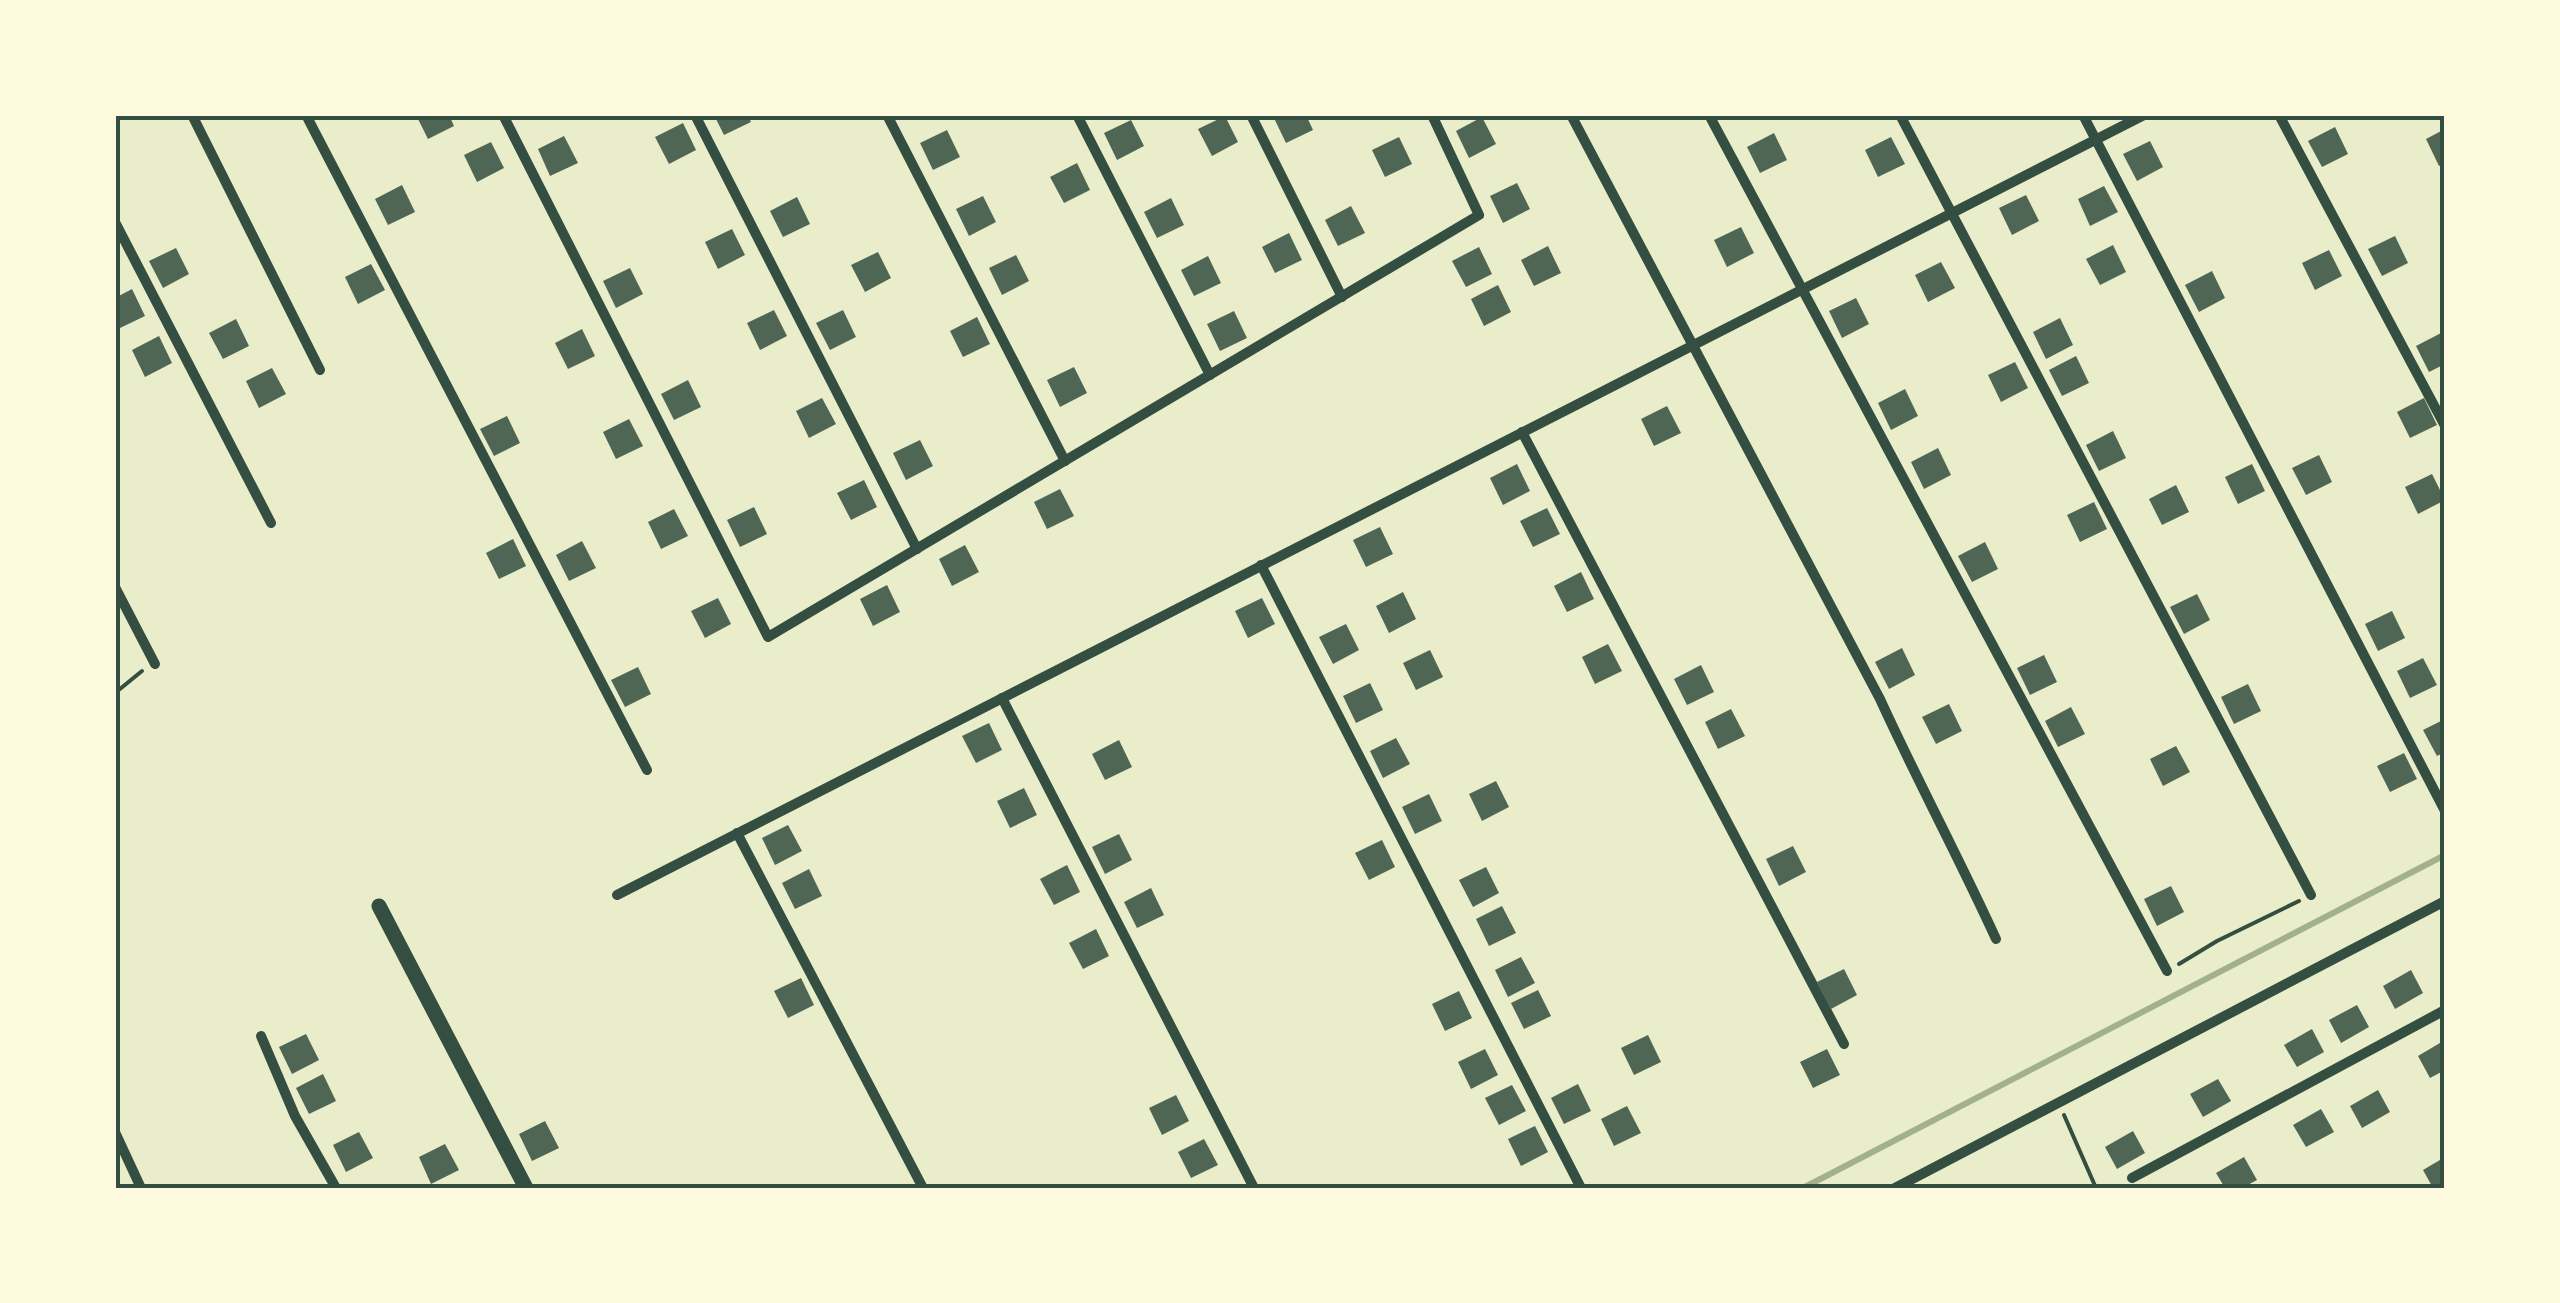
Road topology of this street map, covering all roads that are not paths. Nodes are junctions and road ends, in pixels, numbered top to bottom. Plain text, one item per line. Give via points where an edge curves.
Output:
1 (192, 115) edge
2 (306, 115) edge
3 (503, 115) edge
4 (695, 115) edge
5 (887, 115) edge
6 (1078, 115) edge
7 (1251, 115) edge
8 (1432, 115) edge
9 (1571, 115) edge
10 (1708, 115) edge
11 (1900, 115) edge
12 (2084, 115) edge
13 (2144, 115) edge
14 (2279, 115) edge
15 (2096, 139) junction
16 (1952, 213) junction
17 (115, 222) edge
18 (1802, 289) junction
19 (1342, 297) junction
20 (1694, 344) junction
21 (320, 370) dead end
22 (1210, 376) junction
23 (2445, 426) edge
24 (1522, 432) junction
25 (1065, 461) junction
26 (271, 523) dead end
27 (917, 549) junction
28 (1261, 565) junction
29 (115, 587) edge
30 (154, 664) road end
31 (1002, 698) junction
32 (647, 770) dead end
33 (2445, 811) edge
34 (736, 832) junction
35 (617, 895) dead end
36 (2311, 895) road end
37 (2445, 901) edge
38 (379, 906) dead end
39 (1996, 939) dead end
40 (2167, 972) road end
41 (2445, 1010) edge
42 (262, 1036) dead end
43 (1844, 1044) dead end
44 (115, 1132) edge
45 (2132, 1178) dead end
46 (140, 1188) edge
47 (336, 1188) edge
48 (526, 1188) edge
49 (922, 1188) edge
50 (1254, 1188) edge
51 (1581, 1188) edge
52 (1895, 1188) edge

1 - 21 street
2 - 32 street
3 - 27 street via 768,637
4 - 27 street
5 - 25 street
6 - 22 street
7 - 19 street
8 - 19 street via 1480,215
9 - 20 street
10 - 18 street
11 - 16 street
12 - 15 street
13 - 15 street
14 - 23 street
15 - 16 street
15 - 33 street
16 - 18 street
16 - 36 street
17 - 26 street
18 - 20 street
18 - 40 street
19 - 22 street
20 - 24 street
20 - 39 street via 1880,699
22 - 25 street
24 - 28 street
24 - 43 street
25 - 27 street
28 - 31 street
28 - 51 street
29 - 30 street
31 - 34 street
31 - 50 street
34 - 35 street
34 - 49 street
37 - 52 street
38 - 48 street
41 - 45 street
42 - 47 street via 295,1116
44 - 46 street

